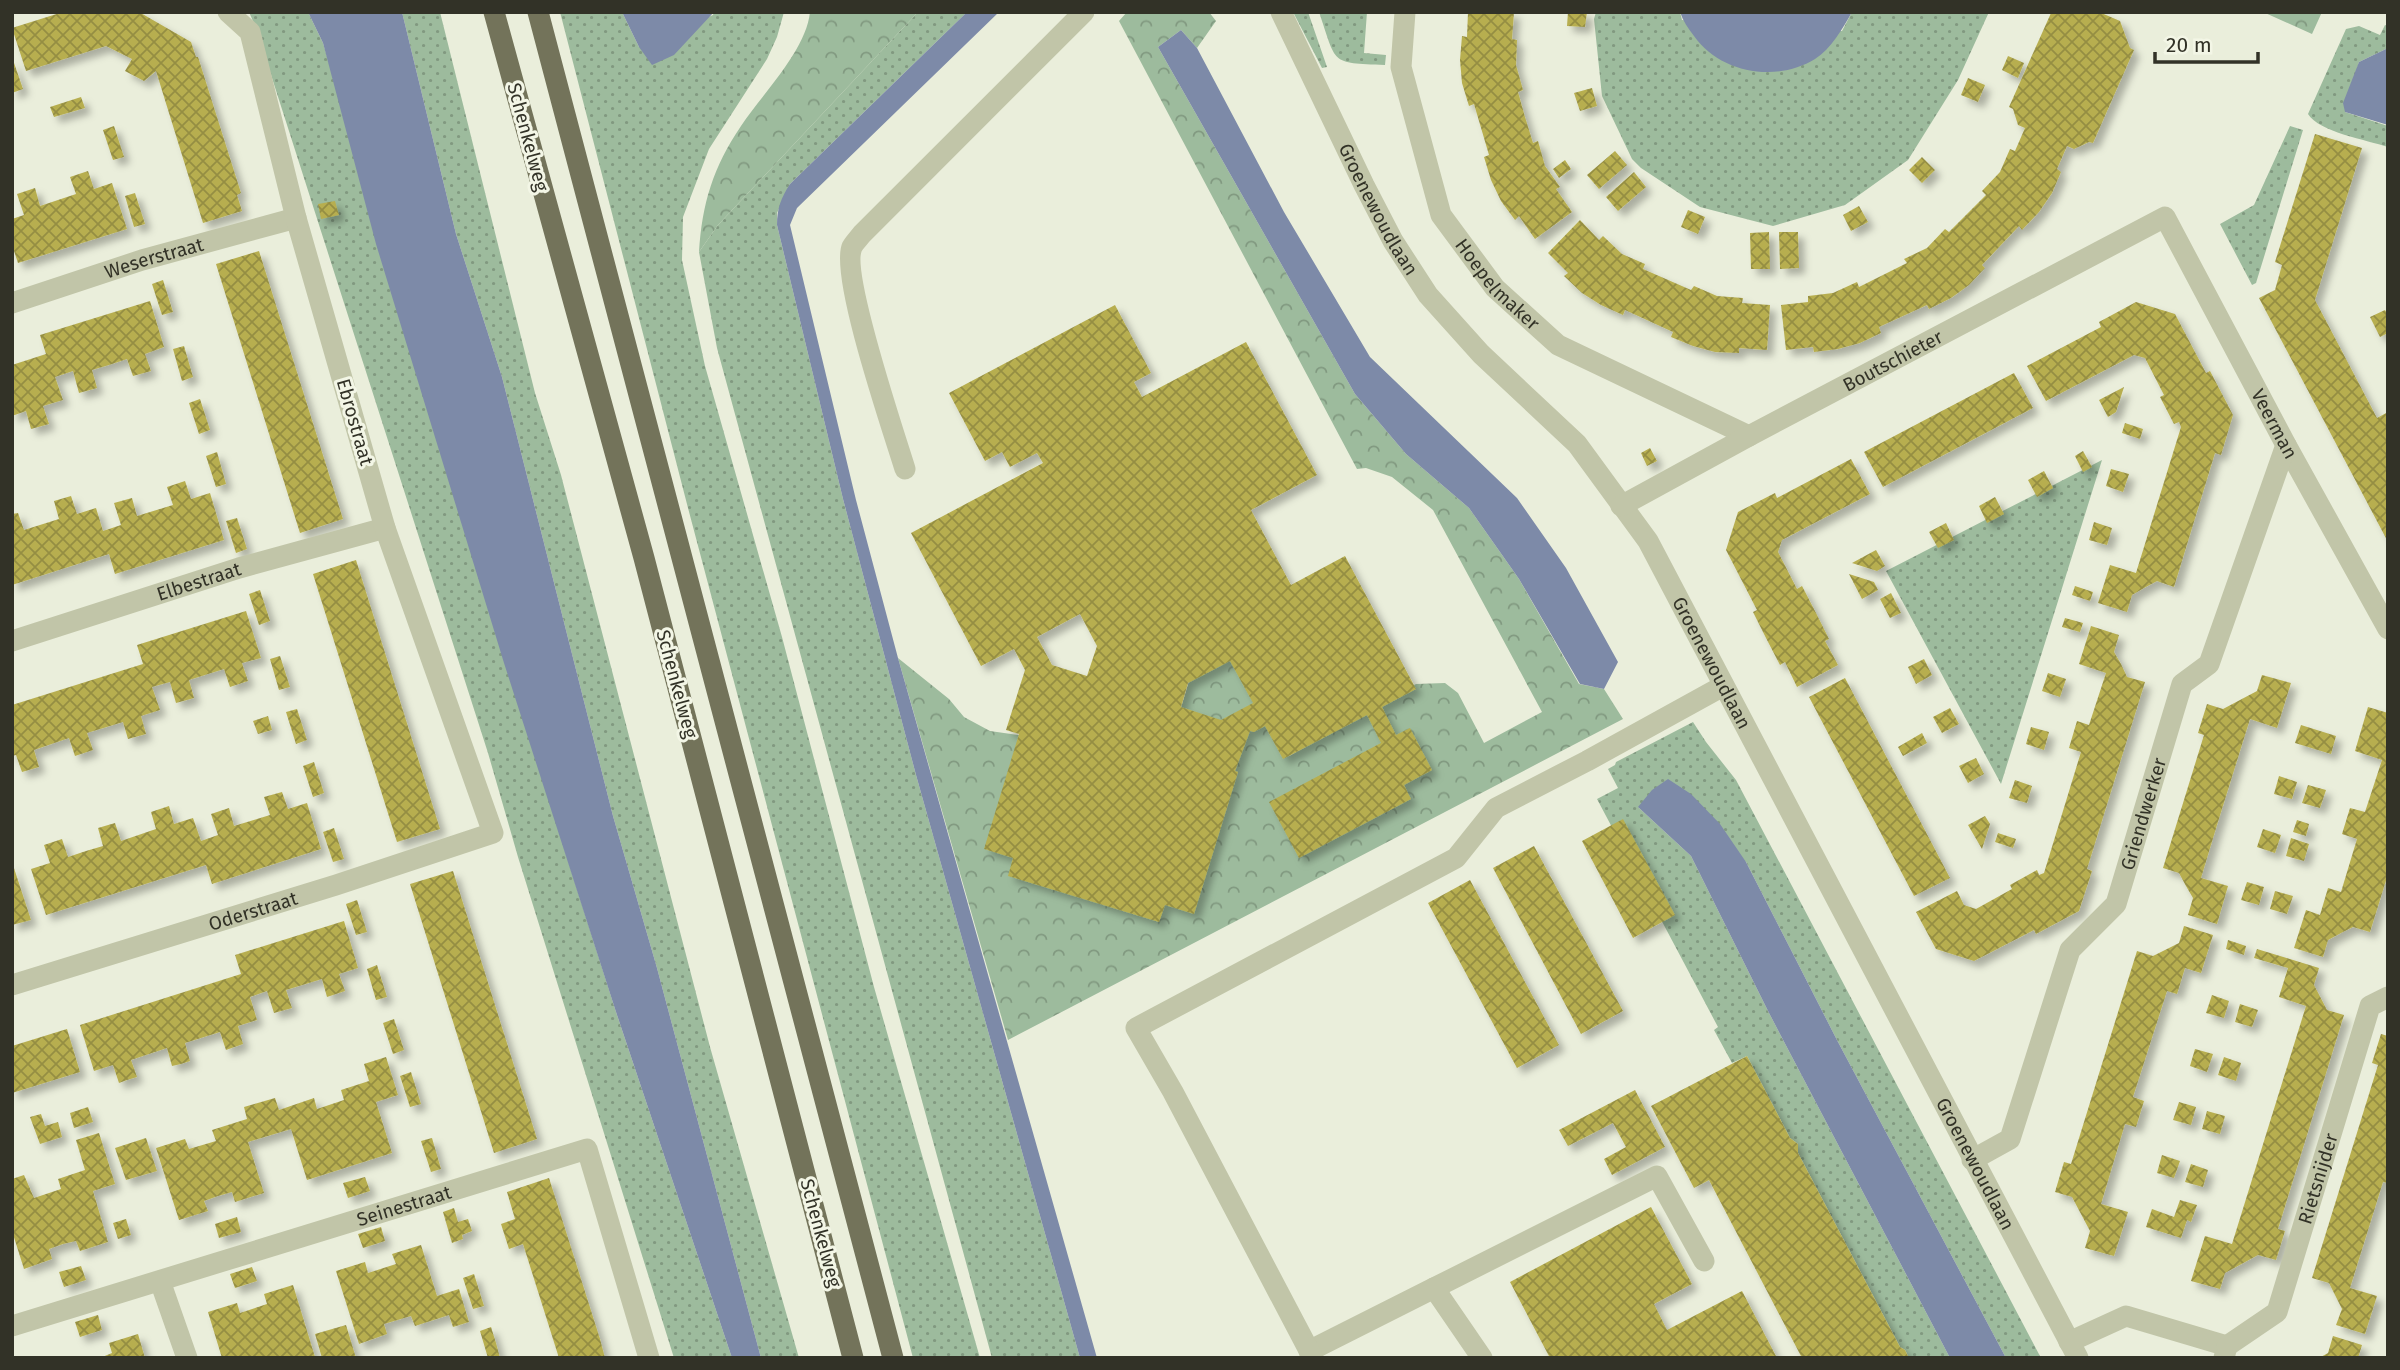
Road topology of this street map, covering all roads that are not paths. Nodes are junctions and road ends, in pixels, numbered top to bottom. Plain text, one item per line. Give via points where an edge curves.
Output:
1 (228, 12) edge
2 (494, 12) edge
3 (538, 12) edge
4 (1084, 12) edge
5 (1281, 12) edge
6 (1405, 12) edge
7 (2165, 217) joint
8 (296, 218) junction
9 (12, 303) edge
10 (1749, 436) junction
11 (2286, 444) junction
12 (905, 469) dead end
13 (1621, 506) junction
14 (385, 528) junction
15 (2388, 629) edge
16 (12, 641) edge
17 (1723, 686) junction
18 (493, 833) joint
19 (12, 985) edge
20 (2379, 1001) edge
21 (1972, 1160) junction
22 (1704, 1261) dead end
23 (160, 1281) junction
24 (1434, 1288) junction
25 (12, 1326) edge
26 (2073, 1350) edge
27 (2226, 1352) edge
28 (1311, 1354) edge
29 (187, 1358) edge
30 (649, 1358) edge
31 (853, 1358) edge
32 (893, 1358) edge
33 (1482, 1358) edge

1 - 8 street, Ebrostraat via 250,32
2 - 31 main road, Schenkelweg via 644,558
3 - 32 main road, Schenkelweg
4 - 12 street via 852,248 850,267 870,355
5 - 13 street, Groenewoudlaan via 1369,196 1427,295 1481,354 1577,444
6 - 10 street, Hoepelmaker via 1401,67 1441,215 1494,288 1558,345
7 - 10 street, Boutschieter
7 - 11 street, Veerman
8 - 9 street, Weserstraat via 142,260
8 - 14 street, Ebrostraat
10 - 13 street, Boutschieter
11 - 15 street, Veerman
11 - 21 street, Griendwerker via 2209,664 2182,684 2116,904 2070,950 2010,1139
13 - 17 street, Groenewoudlaan via 1648,541
14 - 16 street, Elbestraat via 239,568
14 - 18 street, Ebrostraat
17 - 21 street, Groenewoudlaan
17 - 28 street via 1496,808 1456,858 1136,1028
18 - 19 street, Oderstraat
20 - 27 street, Rietsnijder via 2277,1312
21 - 26 street, Groenewoudlaan
22 - 24 street via 1657,1176
23 - 25 street, Seinestraat
23 - 29 street
23 - 30 street, Seinestraat via 587,1149
24 - 28 street
24 - 33 street
26 - 27 street, Rietsnijder via 2108,1322 2126,1316

